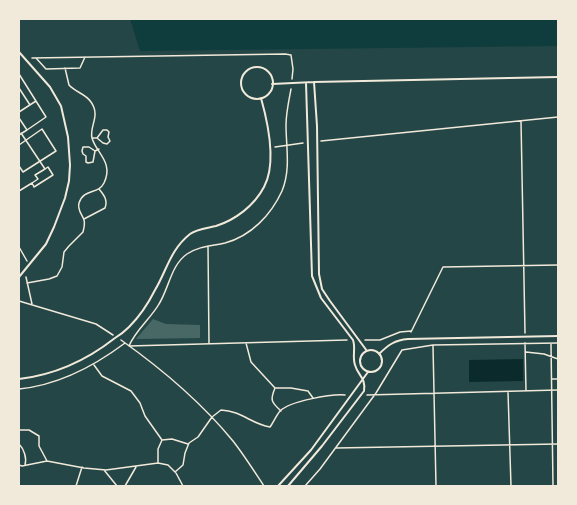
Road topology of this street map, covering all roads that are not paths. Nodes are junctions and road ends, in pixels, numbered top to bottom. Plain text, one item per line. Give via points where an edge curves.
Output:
1 (19, 52) edge
2 (558, 77) edge
3 (314, 82) junction
4 (306, 83) junction
5 (272, 84) junction
6 (261, 98) junction
7 (19, 277) edge
8 (558, 336) edge
9 (367, 351) junction
10 (379, 354) junction
11 (368, 372) junction
12 (363, 378) junction
13 (19, 379) edge
14 (278, 486) edge
15 (288, 486) edge

1 - 7 lane via 50,86 61,106 68,137 70,165 65,198 50,236
2 - 3 lane
3 - 4 lane
3 - 9 lane via 319,274 322,289
4 - 5 lane
4 - 12 lane via 312,276 321,298 353,340 355,365
5 - 6 lane via 268,94
5 - 6 lane via 271,76 263,69 253,68 245,73 241,83 245,93 254,99
6 - 13 lane via 270,158 269,173 264,187 255,200 235,218 191,233 181,242 172,254 143,312 128,328 100,350 46,374
8 - 10 lane via 408,339 388,345
9 - 10 lane
9 - 11 lane via 362,355 360,362 362,368
10 - 11 lane via 382,360 380,367
11 - 12 lane
12 - 14 lane via 310,450
12 - 15 lane via 364,391

